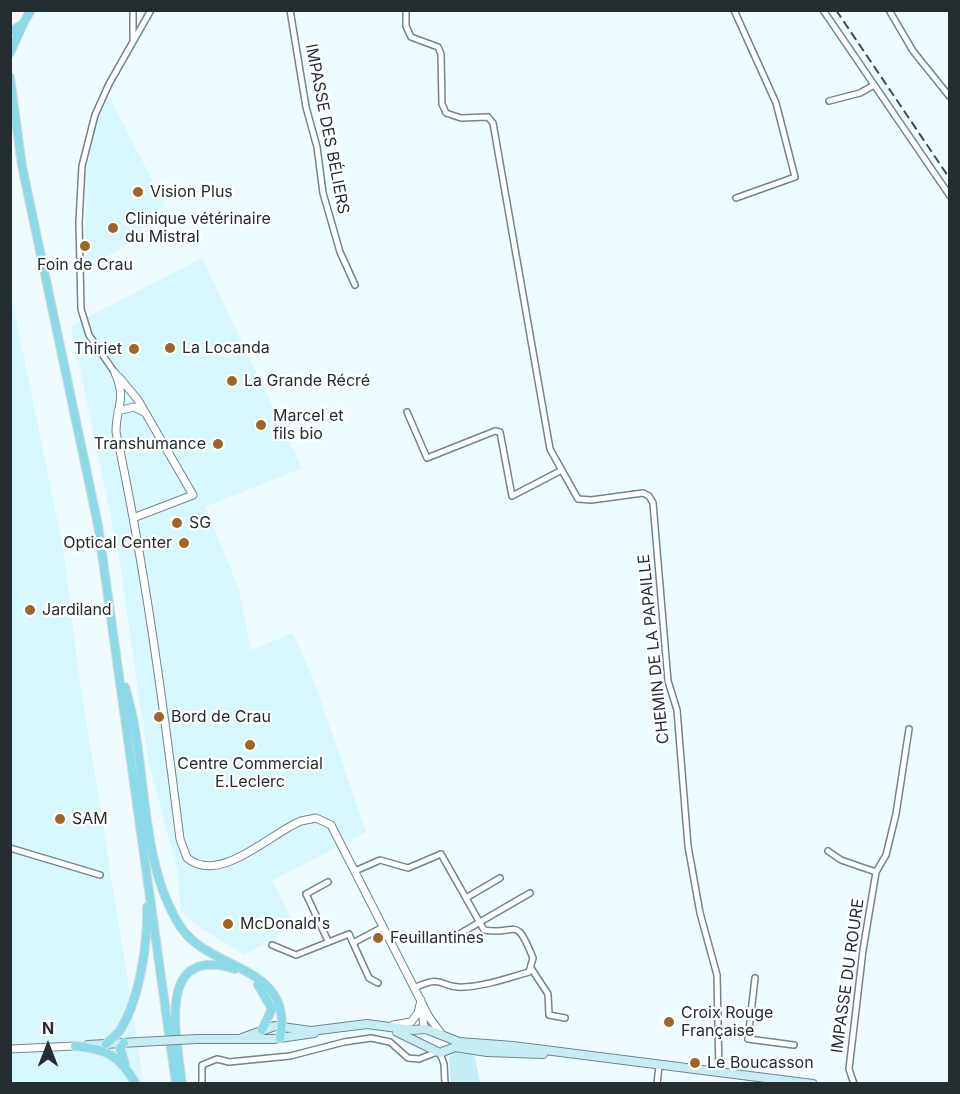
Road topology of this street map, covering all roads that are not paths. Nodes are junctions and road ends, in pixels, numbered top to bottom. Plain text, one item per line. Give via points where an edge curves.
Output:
1 (31, 10) edge
2 (38, 10) edge
3 (133, 10) edge
4 (151, 10) edge
5 (156, 10) edge
6 (290, 10) edge
7 (406, 10) edge
8 (734, 10) edge
9 (823, 10) edge
10 (889, 10) edge
11 (147, 20) junction
12 (25, 22) junction
13 (10, 32) edge
14 (132, 41) junction
15 (10, 53) edge
16 (10, 76) edge
17 (874, 85) junction
18 (950, 97) edge
19 (829, 101) dead end
20 (950, 196) edge
21 (736, 198) dead end
22 (355, 285) dead end
23 (115, 374) junction
24 (118, 411) junction
25 (144, 412) junction
26 (407, 412) dead end
27 (560, 471) junction
28 (133, 518) junction
29 (117, 661) junction
30 (909, 729) dead end
31 (10, 848) edge
32 (828, 850) dead end
33 (145, 859) junction
34 (355, 871) junction
35 (876, 872) junction
36 (100, 875) dead end
37 (501, 878) dead end
38 (328, 882) dead end
39 (530, 893) dead end
40 (466, 898) junction
41 (479, 922) junction
42 (384, 927) junction
43 (461, 933) dead end
44 (328, 941) junction
45 (353, 943) junction
46 (272, 945) dead end
47 (531, 968) junction
48 (755, 978) dead end
49 (378, 982) dead end
50 (414, 988) junction
51 (421, 1000) junction
52 (270, 1016) junction
53 (565, 1018) dead end
54 (279, 1025) junction
55 (387, 1026) junction
56 (262, 1030) junction
57 (422, 1030) junction
58 (440, 1032) junction
59 (449, 1037) junction
60 (242, 1038) junction
61 (280, 1038) junction
62 (124, 1043) junction
63 (419, 1043) junction
64 (106, 1044) junction
65 (794, 1045) dead end
66 (75, 1046) junction
67 (10, 1049) edge
68 (444, 1051) junction
69 (562, 1054) junction
70 (419, 1059) junction
71 (125, 1064) junction
72 (659, 1065) junction
73 (719, 1073) junction
74 (770, 1081) edge
75 (136, 1083) edge
76 (177, 1083) edge
77 (182, 1083) edge
78 (202, 1083) edge
79 (445, 1083) edge
80 (657, 1083) edge
81 (785, 1083) edge
82 (813, 1083) edge
83 (854, 1083) edge

1 - 12 main road
2 - 12 main road
3 - 14 street
4 - 11 street
5 - 11 street
6 - 22 street, IMPASSE DES BÉLIERS via 323,193 340,252
7 - 27 street, CHEMIN DE LA PAPAILLE via 411,37 438,47 441,54 442,104 446,113 461,118 488,117 494,123 550,449
8 - 21 street via 776,104 795,177
9 - 17 street
10 - 18 street via 913,51
11 - 14 street
12 - 13 main road
12 - 15 main road
14 - 23 street via 95,115 79,200 84,322 97,350
16 - 29 main road via 22,166 98,525
17 - 19 street
17 - 20 street
23 - 24 street via 123,397
23 - 25 street
24 - 25 street via 134,407
24 - 28 street via 116,432
25 - 28 street via 193,495
26 - 27 street via 427,458 500,432 512,496
27 - 73 street, CHEMIN DE LA PAPAILLE via 578,499 643,493 653,503 668,681 677,710 688,846 717,975
28 - 34 street via 180,839 187,858 200,866 218,867 293,824 316,818 331,825
29 - 33 main road
29 - 54 main road via 130,701 148,819 168,906 188,937 261,980 283,1014
30 - 35 street, IMPASSE DU ROURE via 896,814 886,855
31 - 36 street
32 - 35 street via 841,860
33 - 64 main road via 148,932 122,1029
33 - 76 main road
34 - 40 street via 380,860 408,868 441,854
34 - 42 street
35 - 83 street, IMPASSE DU ROURE via 850,1057
37 - 40 street
38 - 44 street via 306,894
39 - 41 street
40 - 41 street
41 - 43 street
41 - 47 street via 484,930 509,928 522,933 533,958
42 - 45 street
42 - 50 street
44 - 45 street via 349,934
44 - 46 street via 296,955
45 - 49 street via 369,978
47 - 50 street via 529,972 495,982 461,988 436,980
47 - 53 street via 548,994 549,1015
48 - 65 street via 748,1039
50 - 51 street
51 - 55 street via 411,1022
51 - 57 street
51 - 58 street
52 - 54 main road
52 - 56 main road
52 - 77 main road via 272,1008 261,988 235,969 208,965 189,971 177,988
54 - 55 main road via 311,1031 350,1025
54 - 56 main road
54 - 61 main road
55 - 57 main road
56 - 60 main road
57 - 58 main road
57 - 63 main road
58 - 59 main road
59 - 68 main road
59 - 69 main road via 466,1043
60 - 61 main road
60 - 62 main road, bridge
61 - 63 main road via 372,1029 405,1034
62 - 64 main road
62 - 71 main road via 120,1048
63 - 68 main road
63 - 70 street
64 - 66 main road
66 - 67 street
66 - 71 main road via 101,1049
68 - 69 main road
68 - 70 street
68 - 79 street
69 - 72 main road
70 - 78 street via 408,1058 390,1042 358,1039 290,1056 209,1060 201,1065
71 - 75 main road
72 - 73 main road
72 - 80 street
73 - 74 main road
74 - 81 street
74 - 82 main road

